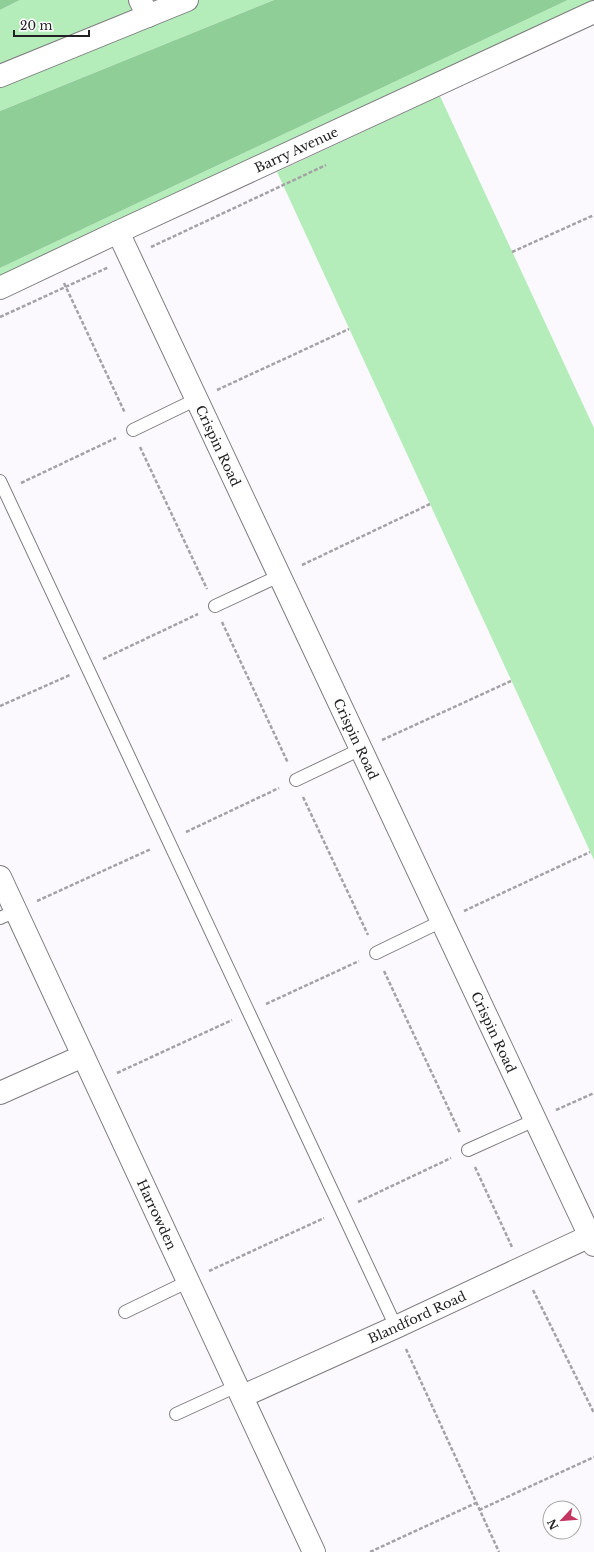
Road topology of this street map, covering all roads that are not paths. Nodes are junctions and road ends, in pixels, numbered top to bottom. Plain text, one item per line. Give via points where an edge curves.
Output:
1 (187, 0) edge
2 (144, 8) edge
3 (594, 12) edge
4 (0, 76) edge
5 (118, 232) junction
6 (0, 288) edge
7 (197, 399) junction
8 (133, 430) road end
9 (2, 486) edge
10 (280, 576) junction
11 (215, 606) road end
12 (361, 749) junction
13 (296, 780) road end
14 (0, 877) edge
15 (8, 914) edge
16 (442, 921) junction
17 (376, 953) road end
18 (83, 1056) junction
19 (0, 1093) edge
20 (535, 1120) junction
21 (468, 1150) road end
22 (592, 1240) edge
23 (189, 1281) junction
24 (125, 1312) dead end
25 (396, 1327) junction
26 (240, 1391) junction
27 (176, 1414) dead end
28 (314, 1552) edge

1 - 2 street
2 - 4 street
3 - 5 street, Barry Avenue
5 - 6 street, Barry Avenue
5 - 7 street, Crispin Road
7 - 8 lane
7 - 10 street, Crispin Road
9 - 25 lane
10 - 11 lane
10 - 12 street, Crispin Road
12 - 13 lane
12 - 16 street, Crispin Road
14 - 15 street, Harrowden
15 - 18 street, Harrowden
16 - 17 lane
16 - 20 street, Crispin Road
18 - 19 street
18 - 23 street, Harrowden
20 - 21 lane
20 - 22 street, Crispin Road
22 - 25 street, Blandford Road via 522,1268
23 - 24 lane
23 - 26 street, Harrowden
25 - 26 street, Blandford Road
26 - 27 lane
26 - 28 street, Harrowden

